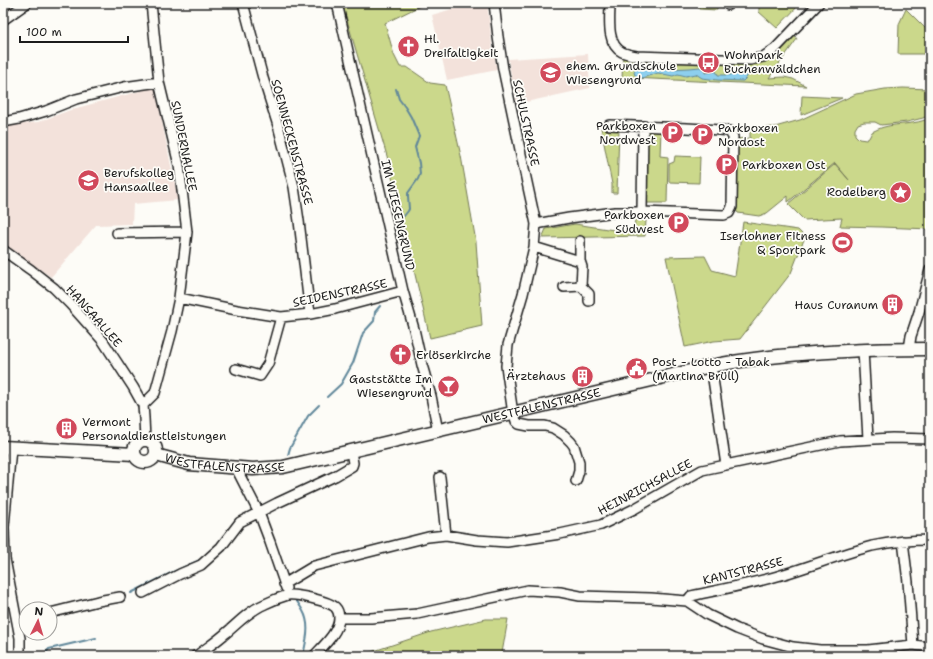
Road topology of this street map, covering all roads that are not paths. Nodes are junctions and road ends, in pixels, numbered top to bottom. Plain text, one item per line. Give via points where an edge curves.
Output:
1 (27, 3) edge
2 (151, 3) edge
3 (243, 3) edge
4 (337, 3) edge
5 (494, 3) edge
6 (610, 3) edge
7 (818, 3) edge
8 (3, 20) edge
9 (159, 82) junction
10 (3, 122) edge
11 (609, 125) dead end
12 (643, 126) junction
13 (642, 212) junction
14 (536, 224) junction
15 (186, 232) junction
16 (117, 233) dead end
17 (580, 241) dead end
18 (534, 247) junction
19 (3, 250) edge
20 (580, 261) junction
21 (930, 270) edge
22 (581, 286) junction
23 (564, 287) dead end
24 (403, 291) junction
25 (179, 298) junction
26 (589, 301) dead end
27 (310, 314) junction
28 (281, 317) junction
29 (909, 349) junction
30 (930, 349) edge
31 (864, 350) junction
32 (711, 366) junction
33 (236, 369) dead end
34 (142, 405) junction
35 (514, 413) junction
36 (438, 431) junction
37 (868, 439) junction
38 (930, 439) edge
39 (145, 440) junction
40 (6, 447) edge
41 (351, 452) junction
42 (134, 454) junction
43 (156, 455) junction
44 (726, 465) junction
45 (236, 468) junction
46 (440, 477) dead end
47 (576, 481) dead end
48 (259, 512) junction
49 (446, 535) junction
50 (930, 540) edge
51 (903, 541) junction
52 (284, 584) junction
53 (143, 593) dead end
54 (7, 595) edge
55 (288, 595) junction
56 (120, 597) dead end
57 (687, 601) junction
58 (58, 611) edge
59 (340, 618) junction
60 (17, 622) joint
61 (913, 645) junction
62 (930, 647) edge
63 (19, 656) edge
64 (195, 656) edge
65 (314, 656) edge

1 - 8 street
2 - 9 street, SUNDERNALLEE
3 - 27 street, SOENNECKENSTRASSE via 294,187
4 - 24 street, IM WIESENGRUND
5 - 14 street, SCHULSTRASSE via 503,69
6 - 7 street via 610,31 613,44 623,53 637,56 750,60 774,49
9 - 10 street via 124,87 76,99 46,111
9 - 15 street, SUNDERNALLEE via 179,166
11 - 12 street
12 - 13 street
12 - 13 street via 729,131 733,137 733,145 732,207 729,213 724,215
13 - 14 street via 615,212
14 - 18 street, SCHULSTRASSE
15 - 16 street
15 - 25 street, SUNDERNALLEE
17 - 20 street
18 - 20 street
18 - 35 street, SCHULSTRASSE via 508,345 506,366
19 - 34 street, HANSAALLEE via 54,288 70,304 103,341
20 - 22 street
21 - 29 street via 910,336
22 - 23 street
22 - 26 street via 589,294
24 - 27 street, SEIDENSTRASSE
24 - 36 street, IM WIESENGRUND
25 - 28 street, SEIDENSTRASSE
25 - 34 street, SUNDERNALLEE via 155,393
27 - 28 street, SEIDENSTRASSE
28 - 33 street, SEIDENSTRASSE via 268,364 260,376
29 - 30 main road, WESTFALENSTRASSE
29 - 31 main road, WESTFALENSTRASSE
31 - 32 main road, WESTFALENSTRASSE via 754,359
31 - 37 street
32 - 35 main road, WESTFALENSTRASSE
32 - 44 street
34 - 39 street, HANSAALLEE
35 - 36 main road, WESTFALENSTRASSE
35 - 47 street via 519,424 553,428 571,442 579,462
36 - 41 main road, WESTFALENSTRASSE
37 - 38 street, HEINRICHSALLEE
37 - 44 street, HEINRICHSALLEE via 840,441
39 - 42 main road via 136,444
39 - 43 main road via 154,444
40 - 42 main road
40 - 54 street via 4,527
41 - 45 main road, WESTFALENSTRASSE via 283,467
41 - 48 street via 352,466
42 - 43 main road via 144,462
43 - 45 main road, WESTFALENSTRASSE via 189,464
44 - 49 street, HEINRICHSALLEE via 702,470 601,525 507,542
45 - 48 street
46 - 49 street
48 - 52 street
48 - 53 street via 240,522 221,547 201,565
49 - 52 street, HEINRICHSALLEE via 428,537 314,566
50 - 51 street, KANTSTRASSE
51 - 57 street, KANTSTRASSE via 874,546 782,575 692,596
51 - 61 street
52 - 55 street
54 - 60 street
55 - 59 street via 330,604 336,608
55 - 64 street via 251,611 222,637
56 - 58 street
57 - 59 street, KANTSTRASSE via 580,596 528,590 417,614
57 - 61 street via 737,629 793,647 868,650
59 - 65 street via 334,633
60 - 63 street via 20,638
61 - 62 street

